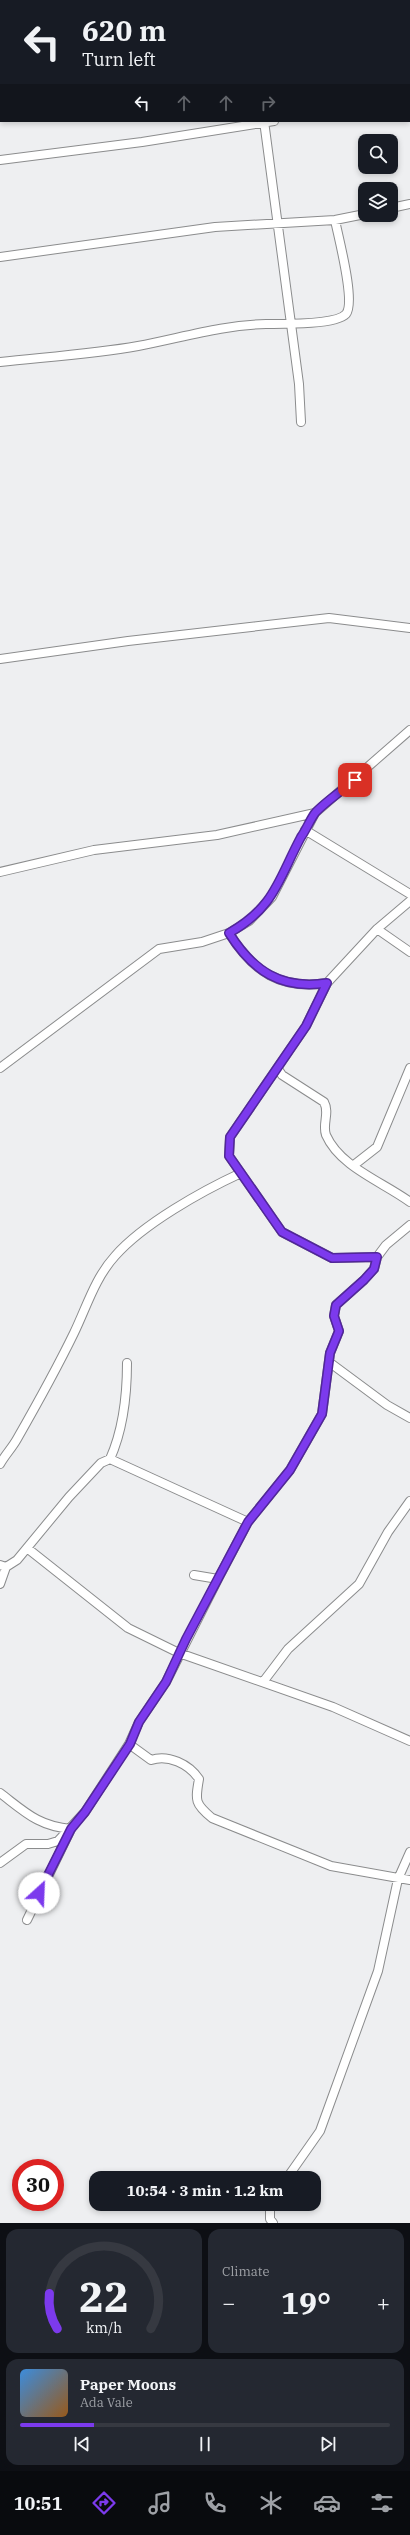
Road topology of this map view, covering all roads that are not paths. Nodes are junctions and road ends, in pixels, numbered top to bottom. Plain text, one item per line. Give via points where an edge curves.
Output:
1 (264, 122) edge
2 (0, 160) edge
3 (410, 204) edge
4 (398, 207) edge
5 (358, 215) edge
6 (335, 220) junction
7 (278, 221) junction
8 (0, 257) edge
9 (291, 324) junction
10 (0, 362) edge
11 (301, 422) dead end
12 (410, 628) edge
13 (0, 659) edge
14 (410, 730) edge
15 (315, 813) junction
16 (305, 830) junction
17 (0, 872) edge
18 (410, 894) edge
19 (410, 901) edge
20 (377, 929) junction
21 (229, 933) junction
22 (410, 952) edge
23 (327, 983) junction
24 (0, 1068) edge
25 (410, 1068) edge
26 (278, 1069) junction
27 (354, 1165) junction
28 (241, 1173) junction
29 (410, 1202) edge
30 (410, 1225) edge
31 (377, 1257) junction
32 (126, 1362) dead end
33 (329, 1362) junction
34 (410, 1418) edge
35 (110, 1459) junction
36 (0, 1464) edge
37 (410, 1501) edge
38 (248, 1522) junction
39 (27, 1548) junction
40 (3, 1566) edge
41 (194, 1575) dead end
42 (218, 1579) junction
43 (0, 1584) edge
44 (179, 1653) junction
45 (263, 1682) junction
46 (410, 1741) edge
47 (130, 1744) junction
48 (0, 1793) edge
49 (71, 1829) junction
50 (410, 1852) edge
51 (0, 1863) edge
52 (398, 1879) junction
53 (410, 1880) edge
54 (27, 1920) dead end
55 (292, 2171) edge
56 (270, 2211) edge
57 (273, 2223) edge

1 - 2 street
1 - 7 street
3 - 4 street
5 - 6 street
6 - 7 street
6 - 9 street via 348,285 348,310 345,316 337,319
7 - 8 street via 215,227
7 - 9 street
9 - 10 street via 239,324 137,346
9 - 11 street
12 - 13 street via 329,618 128,641
14 - 15 street
15 - 16 street
15 - 17 street via 217,835 94,850
16 - 18 street
16 - 21 street via 272,897 248,921
19 - 20 street
20 - 22 street
20 - 23 street
21 - 23 street via 249,960 274,978 282,982
21 - 24 street via 202,942 159,948
23 - 26 street via 306,1026
25 - 27 street via 377,1147
26 - 27 street via 286,1079 324,1102 327,1113 324,1129 326,1135 344,1158
26 - 28 street via 230,1137 229,1156
27 - 29 street
28 - 31 street via 282,1232 332,1258
28 - 36 street via 202,1191 140,1235 109,1264 87,1300 75,1332 16,1441
30 - 31 street via 386,1245
31 - 33 street via 374,1269 336,1305 334,1316 339,1331
32 - 35 street via 120,1432
33 - 34 street via 387,1405
33 - 38 street via 322,1414 290,1470
35 - 38 street
35 - 39 street via 101,1463 69,1497
37 - 45 street via 388,1532 359,1584 288,1649
38 - 42 street
39 - 40 street
39 - 44 street via 128,1628
40 - 43 street
41 - 42 street
42 - 44 street
44 - 45 street
44 - 47 street via 166,1682 139,1722
45 - 46 street via 333,1707
47 - 49 street
47 - 52 street via 151,1760 159,1757 170,1758 194,1772 199,1779 197,1801 200,1808 212,1818 330,1866
48 - 49 street via 29,1816 52,1827
49 - 51 street via 58,1841 48,1844 26,1844
49 - 54 street
50 - 52 street
52 - 53 street
52 - 55 street via 378,1971 320,2131
56 - 57 street

